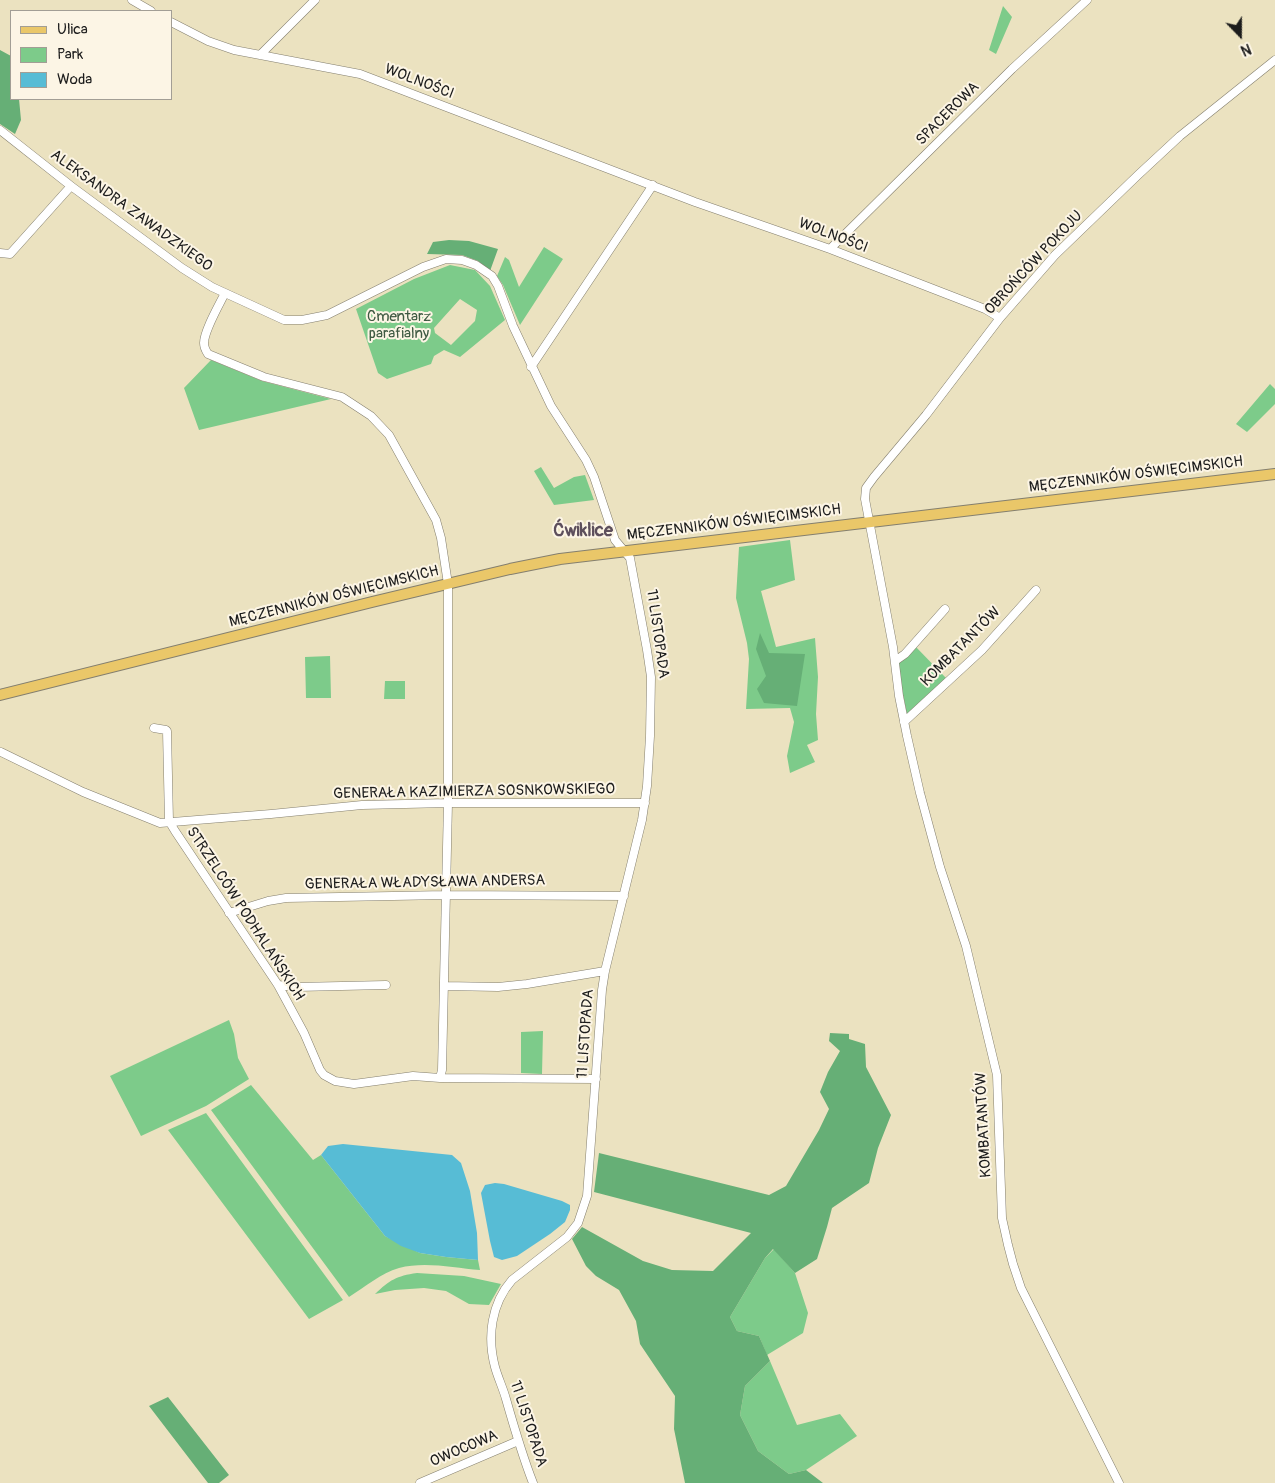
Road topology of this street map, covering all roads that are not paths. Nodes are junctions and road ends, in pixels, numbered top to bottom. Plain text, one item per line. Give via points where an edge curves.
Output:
1 (132, 0) edge
2 (315, 0) edge
3 (1088, 0) edge
4 (150, 10) edge
5 (172, 23) edge
6 (260, 55) junction
7 (1275, 60) edge
8 (0, 130) edge
9 (653, 185) junction
10 (70, 186) junction
11 (830, 249) junction
12 (0, 253) edge
13 (225, 293) junction
14 (1000, 318) junction
15 (531, 367) junction
16 (1275, 474) edge
17 (869, 522) junction
18 (625, 551) junction
19 (448, 584) junction
20 (1036, 590) dead end
21 (945, 608) dead end
22 (895, 661) junction
23 (0, 695) edge
24 (904, 722) junction
25 (154, 728) dead end
26 (1, 752) edge
27 (448, 803) junction
28 (645, 803) junction
29 (169, 821) junction
30 (446, 895) junction
31 (624, 896) junction
32 (229, 913) junction
33 (605, 971) junction
34 (278, 985) junction
35 (386, 985) dead end
36 (445, 986) junction
37 (440, 1078) junction
38 (596, 1079) junction
39 (518, 1441) junction
40 (420, 1483) edge
41 (533, 1483) edge
42 (1119, 1483) edge

1 - 4 street
2 - 6 street
3 - 11 street, SPACEROWA via 1012,69
5 - 6 street, WOLNOŚCI via 208,41
6 - 9 street, WOLNOŚCI via 360,74
7 - 14 street, OBROŃCÓW POKOJU via 1180,136 1138,175 1055,256
8 - 10 street, ALEKSANDRA ZAWADZKIEGO
9 - 11 street, WOLNOŚCI
9 - 15 street
10 - 12 street via 10,254
10 - 13 street, ALEKSANDRA ZAWADZKIEGO via 182,268
11 - 14 street, WOLNOŚCI
13 - 15 street, ALEKSANDRA ZAWADZKIEGO via 284,320 302,320 327,315 423,267 446,259 462,260 492,276
13 - 19 street via 206,334 204,342 208,354 264,377 342,397 371,416 389,435 436,520
14 - 17 street, OBROŃCÓW POKOJU via 868,484 865,493
15 - 18 street, ALEKSANDRA ZAWADZKIEGO via 551,406 586,460 615,540
16 - 17 main road, MĘCZENNIKÓW OŚWIĘCIMSKICH
17 - 18 main road, MĘCZENNIKÓW OŚWIĘCIMSKICH
17 - 22 street, KOMBATANTÓW
18 - 19 main road, MĘCZENNIKÓW OŚWIĘCIMSKICH via 542,562
18 - 28 street, 11 LISTOPADA via 631,562 651,677
19 - 23 main road, MĘCZENNIKÓW OŚWIĘCIMSKICH
19 - 27 street
20 - 24 street, KOMBATANTÓW via 982,650
21 - 22 street
22 - 24 street, KOMBATANTÓW
24 - 42 street, KOMBATANTÓW via 940,867 966,946 997,1075 1002,1218 1013,1264 1035,1317
25 - 29 street via 167,731
26 - 29 street, STRZELCÓW PODHALAŃSKICH via 140,816 160,822
27 - 28 street, GENERAŁA KAZIMIERZA SOSNKOWSKIEGO
27 - 29 street, GENERAŁA KAZIMIERZA SOSNKOWSKIEGO via 362,805
27 - 30 street
28 - 31 street, 11 LISTOPADA
29 - 32 street, STRZELCÓW PODHALAŃSKICH
30 - 31 street, GENERAŁA WŁADYSŁAWA ANDERSA
30 - 32 street, GENERAŁA WŁADYSŁAWA ANDERSA via 286,898
30 - 36 street
31 - 33 street, 11 LISTOPADA
32 - 34 street, STRZELCÓW PODHALAŃSKICH
33 - 36 street via 498,987
33 - 38 street, 11 LISTOPADA
34 - 35 street
34 - 37 street, STRZELCÓW PODHALAŃSKICH via 320,1070 335,1081 354,1084 413,1076
36 - 37 street
37 - 38 street, STRZELCÓW PODHALAŃSKICH
38 - 39 street, 11 LISTOPADA via 587,1196 578,1224 567,1237 512,1280 504,1289 493,1315 491,1350
39 - 40 street, OWOCOWA
39 - 41 street, 11 LISTOPADA

